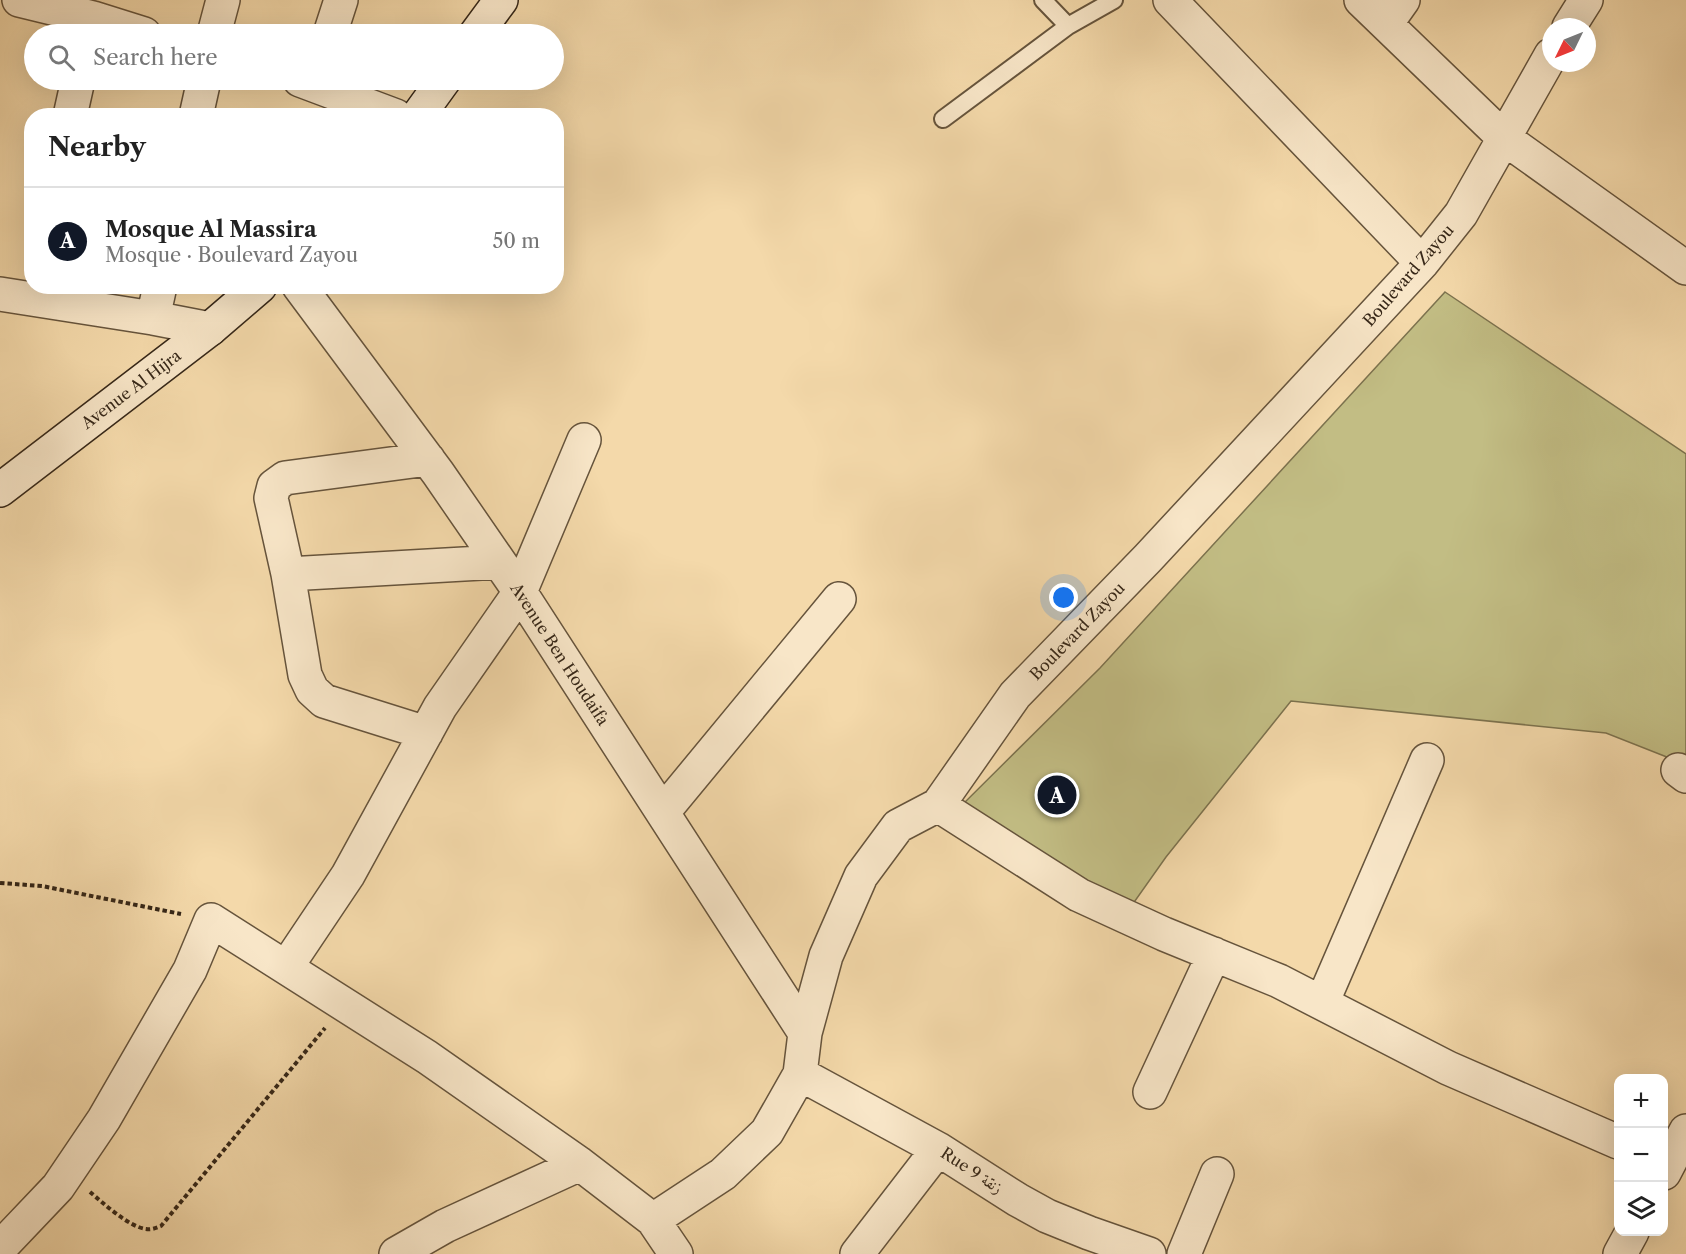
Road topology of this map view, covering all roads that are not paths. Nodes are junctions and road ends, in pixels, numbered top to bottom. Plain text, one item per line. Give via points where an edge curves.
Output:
1 (19, 0) edge
2 (223, 0) edge
3 (340, 0) edge
4 (501, 0) edge
5 (1043, 0) edge
6 (1114, 0) edge
7 (1170, 0) edge
8 (1361, 0) edge
9 (1586, 0) edge
10 (1395, 12) edge
11 (93, 18) edge
12 (1575, 18) edge
13 (112, 24) edge
14 (217, 24) edge
15 (333, 24) edge
16 (483, 24) edge
17 (1068, 26) junction
18 (1542, 71) edge
19 (76, 90) edge
20 (202, 90) edge
21 (332, 90) edge
22 (437, 90) edge
23 (72, 108) edge
24 (198, 108) edge
25 (376, 108) edge
26 (424, 108) edge
27 (943, 119) dead end
28 (1504, 138) junction
29 (1422, 262) junction
30 (1686, 268) edge
31 (65, 294) edge
32 (251, 294) edge
33 (305, 294) edge
34 (156, 302) edge
35 (210, 329) junction
36 (584, 440) dead end
37 (428, 459) junction
38 (1, 488) edge
39 (499, 562) junction
40 (288, 574) junction
41 (520, 592) junction
42 (839, 599) dead end
43 (426, 734) junction
44 (1427, 760) dead end
45 (938, 805) junction
46 (663, 812) junction
47 (1214, 954) junction
48 (287, 966) junction
49 (1322, 1003) junction
50 (805, 1033) junction
51 (800, 1074) junction
52 (1150, 1092) dead end
53 (1686, 1123) edge
54 (1686, 1131) edge
55 (1668, 1133) edge
56 (1614, 1140) edge
57 (938, 1149) junction
58 (580, 1164) junction
59 (1668, 1165) edge
60 (1217, 1174) dead end
61 (653, 1220) junction
62 (1630, 1236) edge
63 (0, 1248) edge
64 (396, 1254) edge
65 (676, 1254) edge
66 (857, 1254) edge
67 (1149, 1254) edge
68 (1184, 1254) edge
69 (1620, 1254) edge

1 - 11 street
2 - 14 street
3 - 15 street
4 - 16 street
5 - 17 lane
6 - 17 lane
7 - 29 street
8 - 10 street
9 - 12 street
10 - 28 street
11 - 13 street
17 - 27 lane
18 - 28 street, Boulevard Zayou
19 - 23 street
20 - 24 street
21 - 25 street
22 - 26 street
28 - 29 street, Boulevard Zayou via 1461,214
28 - 30 street
29 - 45 street, Boulevard Zayou via 1016,695
31 - 34 street
32 - 35 street, Avenue Al Hijra
33 - 37 street, Avenue Ben Houdaifa
34 - 35 street
35 - 38 street, Avenue Al Hijra
36 - 41 street
37 - 39 street, Avenue Ben Houdaifa
37 - 40 street via 285,478 274,486 271,498
39 - 40 street
39 - 41 street, Avenue Ben Houdaifa
40 - 43 street via 305,675 312,690 324,701
41 - 43 street via 440,707
41 - 46 street, Avenue Ben Houdaifa
42 - 46 street
43 - 48 street via 348,875
44 - 49 street
45 - 47 street via 1079,895
45 - 50 street, Boulevard Zayou via 898,826 861,876 826,956
46 - 50 street, Avenue Ben Houdaifa
47 - 49 street
47 - 52 street
48 - 58 street
48 - 63 street via 211,920 190,970 144,1053 68,1174
49 - 56 street via 1448,1068
50 - 51 street, Boulevard Zayou
51 - 57 street, Rue 9 زنقة
51 - 61 street, Boulevard Zayou via 767,1132 723,1174
53 - 55 street
54 - 59 street
57 - 66 street
57 - 67 street, Rue 9 زنقة via 1047,1216
58 - 61 street
58 - 64 street via 454,1222
60 - 68 street
61 - 65 street
62 - 69 street

